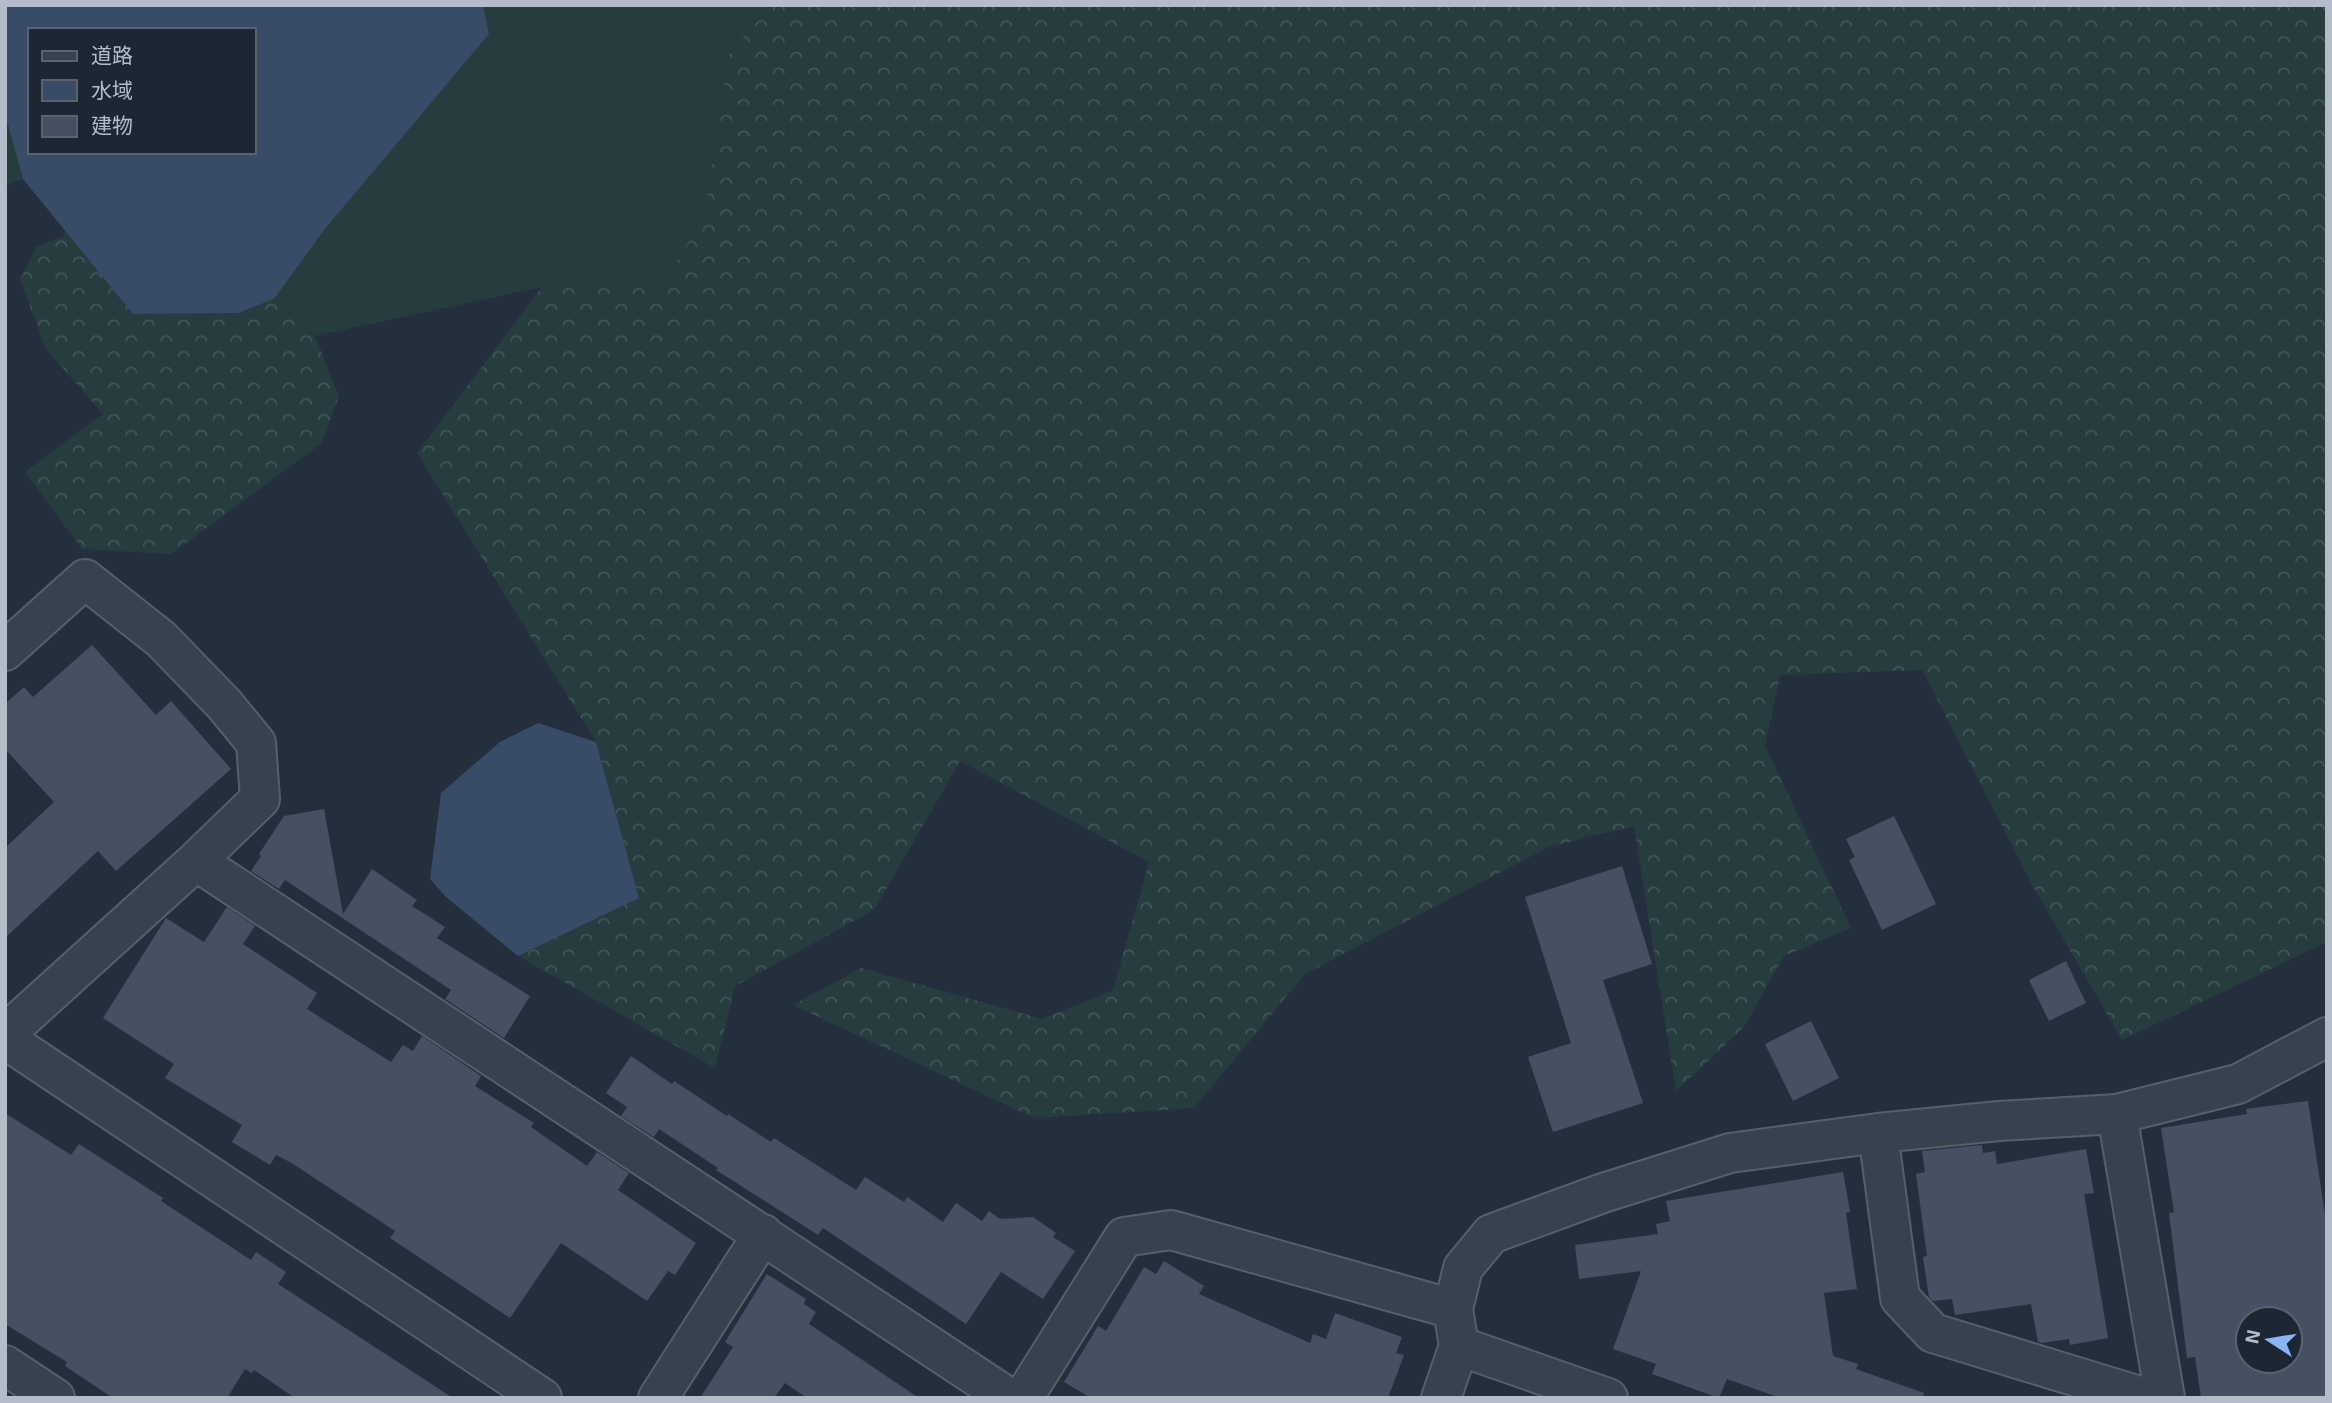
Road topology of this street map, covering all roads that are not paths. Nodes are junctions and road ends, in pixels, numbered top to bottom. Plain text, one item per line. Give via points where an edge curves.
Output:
1 (5, 651) edge
2 (196, 861) junction
3 (5, 1037) edge
4 (2327, 1037) edge
5 (2117, 1114) junction
6 (1878, 1133) junction
7 (763, 1234) junction
8 (1456, 1327) junction
9 (5, 1365) edge
10 (55, 1398) edge
11 (542, 1398) edge
12 (658, 1398) edge
13 (1009, 1398) edge
14 (1023, 1398) edge
15 (1441, 1398) edge
16 (1608, 1398) edge
17 (2146, 1398) edge
18 (2165, 1398) edge

1 - 2 street via 85,579 161,639 224,704 256,743 260,799
2 - 3 street
2 - 7 street
3 - 11 street
4 - 5 street via 2238,1084
5 - 6 street
5 - 18 street
6 - 8 street via 1730,1153 1491,1234 1463,1268
6 - 17 street via 1900,1298 1933,1333
7 - 12 street
7 - 13 street
8 - 14 street via 1171,1230 1124,1237
8 - 15 street
8 - 16 street
9 - 10 street

